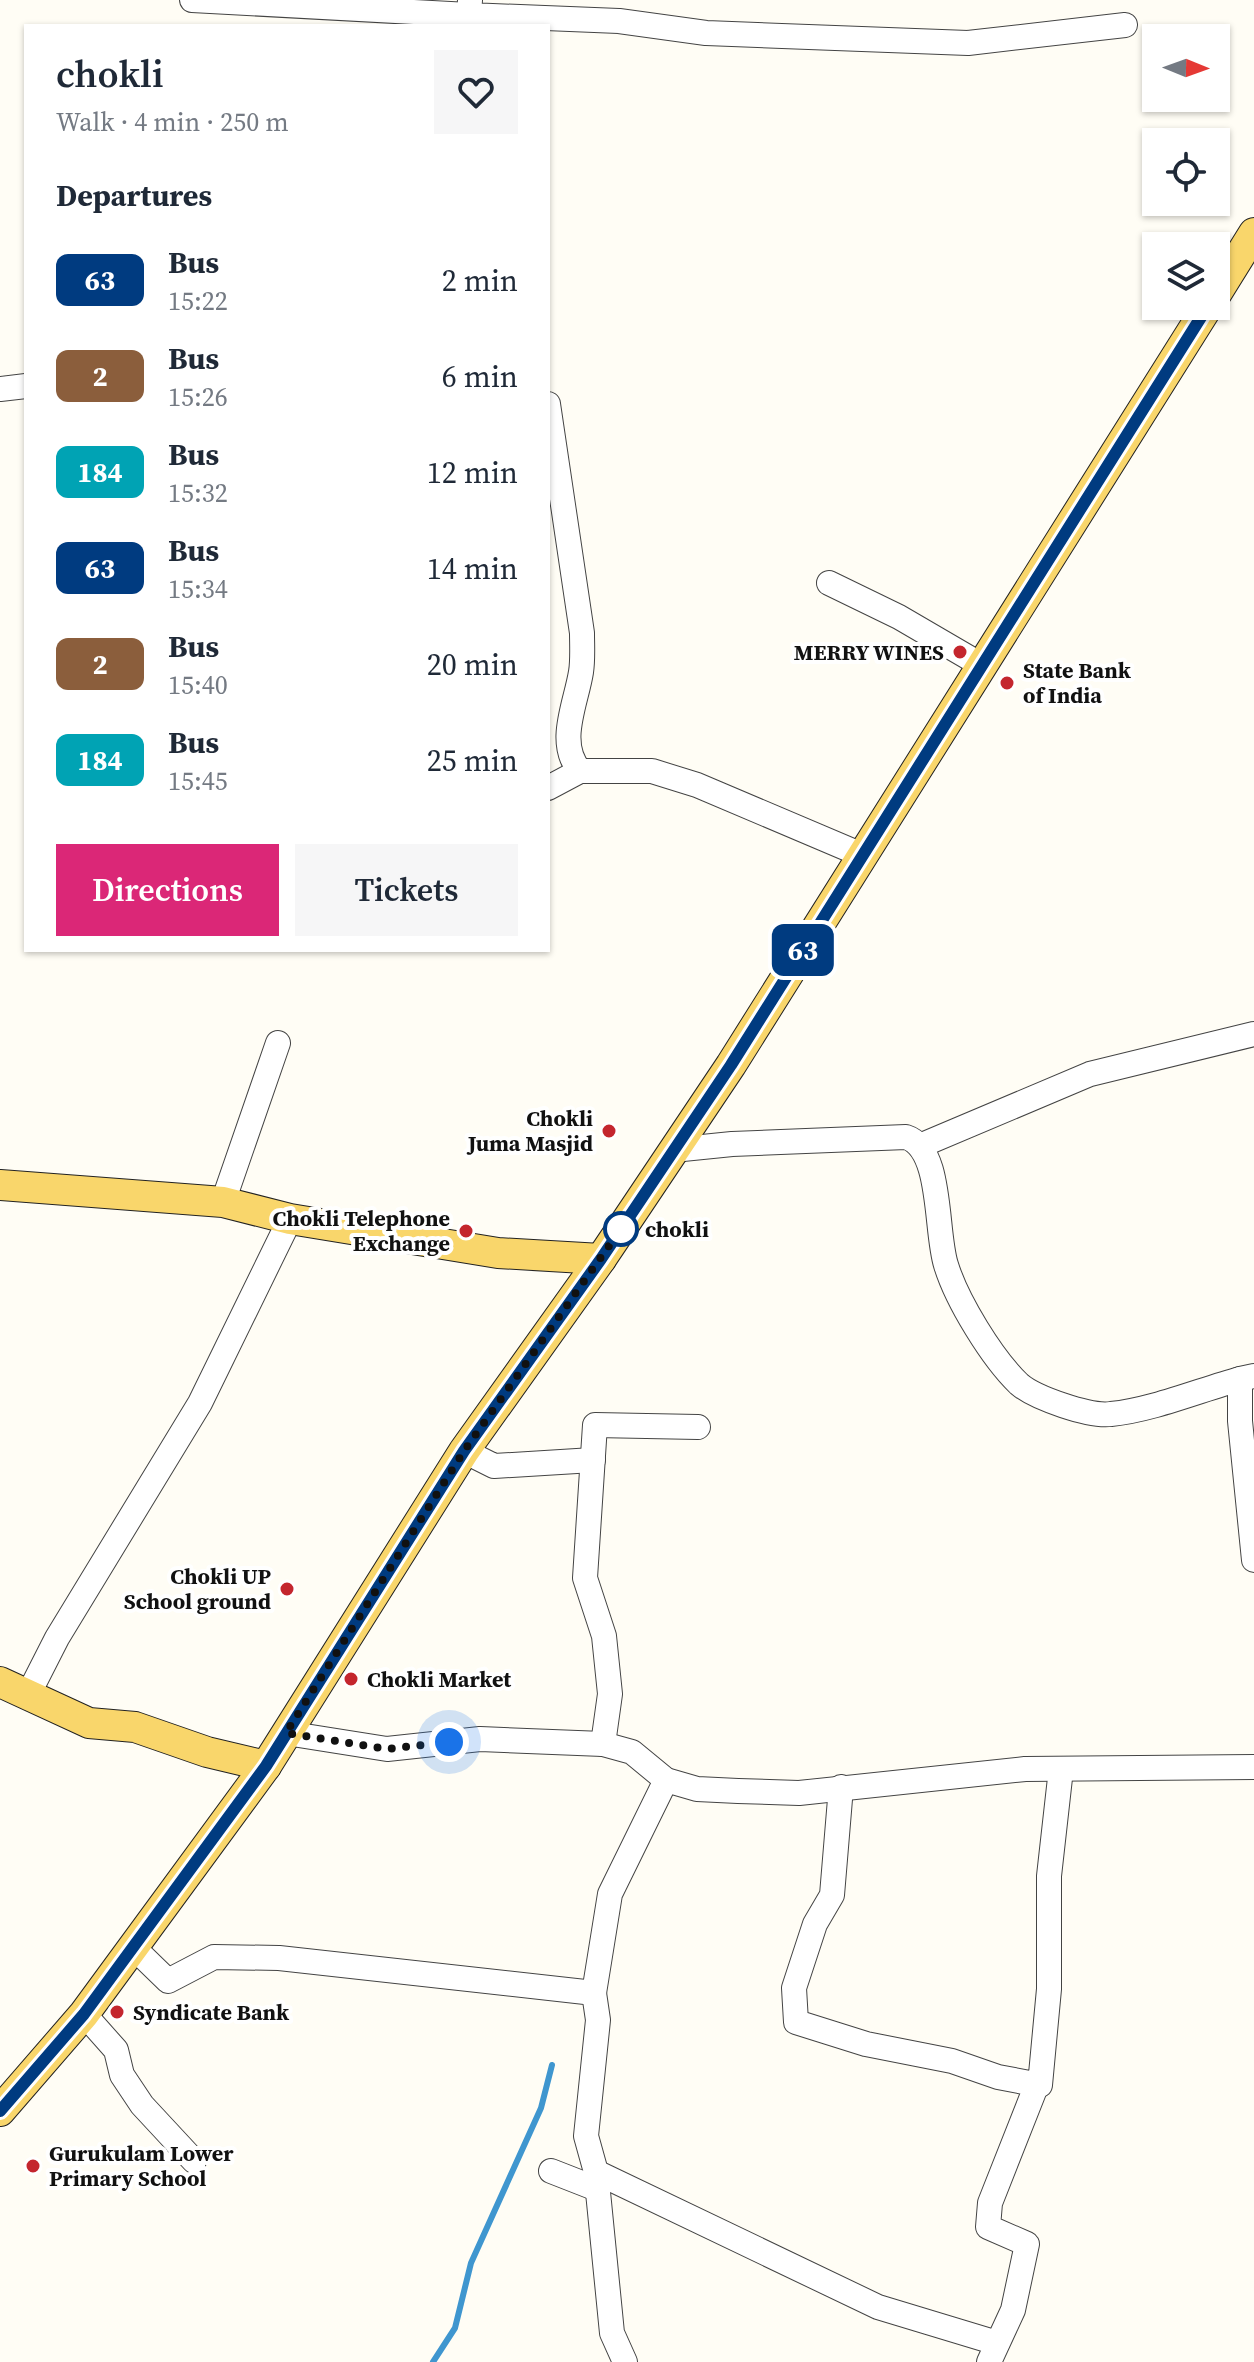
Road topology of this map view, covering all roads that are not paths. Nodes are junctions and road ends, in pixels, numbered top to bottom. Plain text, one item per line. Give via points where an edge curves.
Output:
1 (192, 0) edge
2 (470, 7) edge
3 (1125, 25) dead end
4 (1254, 233) edge
5 (1230, 272) edge
6 (1199, 320) edge
7 (24, 386) edge
8 (0, 389) edge
9 (550, 417) edge
10 (829, 583) dead end
11 (983, 666) junction
12 (580, 771) junction
13 (550, 787) edge
14 (862, 855) junction
15 (1254, 1034) edge
16 (278, 1043) dead end
17 (922, 1145) junction
18 (673, 1150) junction
19 (0, 1185) edge
20 (223, 1202) junction
21 (290, 1219) junction
22 (601, 1259) junction
23 (1247, 1377) edge
24 (698, 1427) dead end
25 (464, 1451) junction
26 (593, 1460) junction
27 (1254, 1560) edge
28 (0, 1682) edge
29 (28, 1695) junction
30 (286, 1733) junction
31 (603, 1744) junction
32 (266, 1766) junction
33 (1254, 1767) edge
34 (1061, 1769) junction
35 (666, 1780) junction
36 (841, 1787) junction
37 (133, 1947) junction
38 (594, 1993) junction
39 (84, 2014) junction
40 (1037, 2084) junction
41 (0, 2111) edge
42 (194, 2161) dead end
43 (551, 2171) dead end
44 (597, 2181) junction
45 (993, 2352) edge
46 (625, 2362) edge

1 - 2 street
2 - 3 street via 706,33 968,43
4 - 5 main road
6 - 11 main road
7 - 8 street
9 - 12 street via 582,633 581,672 569,717 571,760
10 - 11 street
11 - 14 main road
12 - 13 street
12 - 14 street via 652,771
14 - 18 main road
15 - 17 street via 1090,1074
16 - 20 street
17 - 18 street via 906,1137
17 - 23 street via 931,1166 946,1266 975,1325 1020,1385 1065,1406 1109,1415
18 - 22 main road
19 - 20 main road
20 - 21 main road
21 - 22 main road via 498,1253
21 - 29 street via 200,1403
22 - 25 main road
23 - 27 street via 1240,1421
24 - 26 street via 595,1425
25 - 26 street via 494,1466
25 - 30 main road
26 - 31 street via 585,1578 604,1636 610,1694
28 - 29 main road
29 - 32 main road via 89,1723 135,1727
30 - 31 street via 387,1749 480,1739
30 - 32 main road
31 - 35 street via 632,1752
32 - 37 main road
33 - 34 street
34 - 36 street
34 - 40 street via 1049,1876 1049,1989
35 - 36 street via 697,1789 738,1791 799,1793
35 - 38 street via 610,1894
36 - 40 street via 832,1895 815,1924 794,1988 796,2022
37 - 38 street via 168,1981 214,1957 279,1958
37 - 39 main road
38 - 44 street via 598,2020 586,2136
39 - 41 main road
39 - 42 street via 116,2050 122,2075 142,2105
40 - 45 street via 990,2203 988,2227 1027,2244 1013,2310
43 - 44 street
44 - 45 street via 878,2307
44 - 46 street via 612,2333

